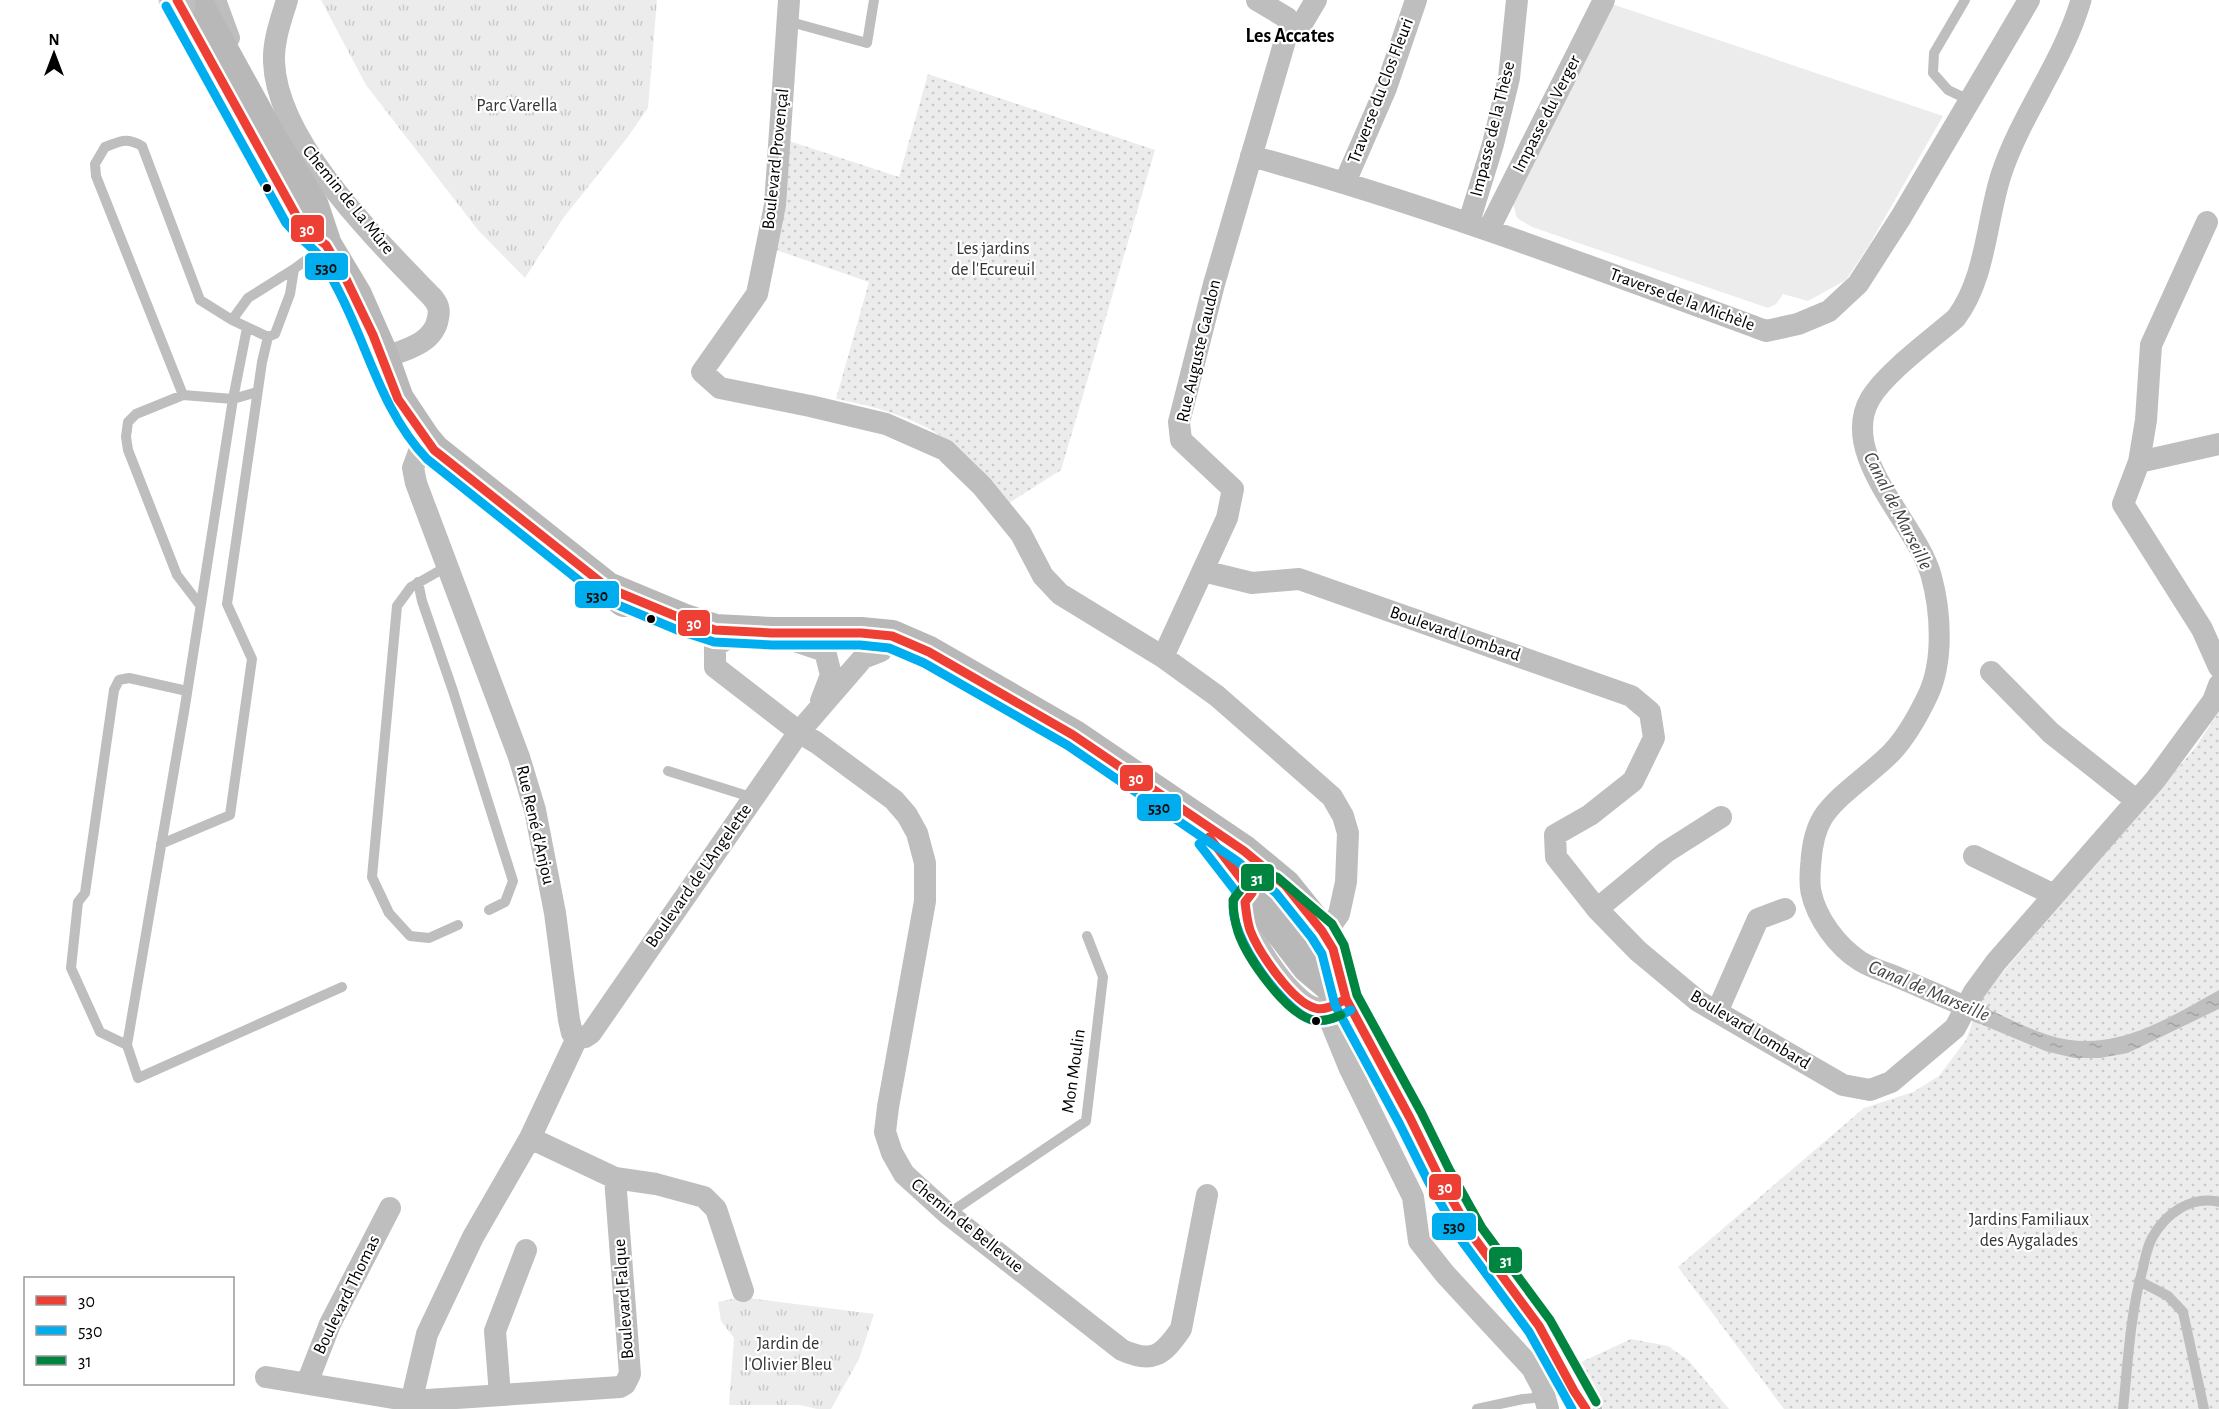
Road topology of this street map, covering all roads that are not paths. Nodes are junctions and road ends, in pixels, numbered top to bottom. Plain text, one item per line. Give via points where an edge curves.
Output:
1 (215, 0) edge
2 (287, 0) edge
3 (874, 0) edge
4 (1257, 0) edge
5 (1316, 0) edge
6 (1416, 0) edge
7 (1517, 0) edge
8 (1604, 0) edge
9 (1965, 0) edge
10 (2029, 0) edge
11 (182, 1) edge
12 (788, 10) edge
13 (1289, 27) junction
14 (251, 99) junction
15 (1969, 100) junction
16 (1251, 156) junction
17 (1346, 182) junction
18 (2207, 222) dead end
19 (1479, 226) junction
20 (326, 245) junction
21 (294, 269) junction
22 (232, 320) junction
23 (247, 328) junction
24 (268, 337) junction
25 (383, 358) junction
26 (257, 393) junction
27 (183, 395) junction
28 (233, 399) junction
29 (424, 438) junction
30 (2219, 444) edge
31 (2139, 462) junction
32 (446, 567) junction
33 (1203, 571) junction
34 (418, 582) junction
35 (200, 604) junction
36 (771, 633) junction
37 (726, 639) junction
38 (825, 651) junction
39 (881, 651) junction
40 (1163, 657) junction
41 (2219, 667) edge
42 (959, 671) junction
43 (1991, 672) dead end
44 (2219, 685) edge
45 (187, 691) junction
46 (818, 708) junction
47 (800, 732) junction
48 (668, 771) dead end
49 (754, 798) junction
50 (2137, 801) junction
51 (1721, 817) dead end
52 (1195, 819) junction
53 (160, 844) junction
54 (1974, 856) dead end
55 (1252, 893) junction
56 (2054, 895) junction
57 (1597, 909) junction
58 (1785, 909) dead end
59 (489, 910) dead end
60 (458, 925) dead end
61 (1322, 931) junction
62 (1087, 936) dead end
63 (1308, 967) junction
64 (342, 987) dead end
65 (1335, 1004) junction
66 (1717, 1012) junction
67 (577, 1038) junction
68 (128, 1045) junction
69 (530, 1138) junction
70 (615, 1178) junction
71 (1207, 1195) dead end
72 (2219, 1202) edge
73 (390, 1208) dead end
74 (948, 1214) junction
75 (526, 1250) dead end
76 (2139, 1281) junction
77 (742, 1291) dead end
78 (266, 1377) dead end
79 (307, 1383) junction
80 (500, 1395) junction
81 (1565, 1402) edge
82 (412, 1405) edge
83 (1477, 1409) edge
84 (2123, 1409) edge
85 (2204, 1409) edge

1 - 14 street
2 - 25 street, Chemin de La Mûre via 275,42 274,63 284,107 298,136 367,228 437,303 440,311 431,335 413,347
3 - 12 lane via 867,43
4 - 13 street via 1287,18
5 - 13 street via 1303,22
6 - 17 street, Traverse du Clos Fleuri via 1386,88
7 - 19 street, Impasse de la Thèse via 1509,78
8 - 19 street, Impasse du Verger
9 - 15 lane via 1935,53 1933,73 1948,90
10 - 15 street, Traverse de la Michèle
11 - 14 main road
11 - 20 main road via 291,207
12 - 40 street, Boulevard Provençal via 775,205 757,294 702,372 720,388 886,424 945,450 1015,526 1042,576 1060,594
13 - 16 street
14 - 20 main road via 313,206
15 - 19 street, Traverse de la Michèle via 1858,284 1829,311 1798,324 1766,331
16 - 17 street, Traverse de la Michèle
16 - 33 street, Rue Auguste Gaudon via 1179,422 1181,441 1233,489 1227,518
17 - 19 street, Traverse de la Michèle
18 - 31 street via 2151,345
20 - 21 lane
20 - 25 main road via 356,296
21 - 22 lane via 248,298
21 - 24 lane via 279,328
22 - 23 lane
22 - 27 lane via 200,300 142,146 125,140 105,147 95,164 96,176
23 - 24 lane
23 - 28 lane
24 - 26 lane
25 - 29 main road via 398,399
26 - 28 lane
26 - 53 lane via 227,604 252,659 230,815
27 - 28 lane
27 - 35 lane via 135,414 128,423 126,437 177,575
28 - 35 lane
29 - 32 street, Rue René d'Anjou via 413,468
29 - 37 main road via 652,625 675,638
30 - 31 street
31 - 41 street via 2122,504 2202,629
32 - 34 lane
32 - 67 street, Rue René d'Anjou via 519,757 535,810 555,913 569,1020
33 - 40 street, Rue Auguste Gaudon
33 - 57 street, Boulevard Lombard via 1252,583 1299,579 1631,696 1650,712 1654,738 1633,781 1590,815 1555,835 1556,857
34 - 59 lane via 513,881 505,902
34 - 60 lane via 397,606 372,877 389,913 410,936 429,938
35 - 45 lane
36 - 37 main road
36 - 38 street
36 - 42 main road via 892,636
37 - 38 main road via 757,653
37 - 47 street, Chemin de Bellevue via 715,667
38 - 39 main road
38 - 46 street, Boulevard de L'Angelette via 831,675
39 - 42 main road via 900,652
39 - 46 street, Boulevard de L'Angelette via 863,658
40 - 61 street via 1216,696 1332,797 1348,833 1346,882 1339,914
42 - 52 main road via 1073,735
43 - 50 street via 2051,733
44 - 50 street, Boulevard Lombard via 2213,701
45 - 53 lane
45 - 68 lane via 129,678 119,680 114,690 85,893 78,902 71,968 100,1032
46 - 47 street, Boulevard de L'Angelette
47 - 49 street, Boulevard de L'Angelette
47 - 74 street, Chemin de Bellevue via 894,800 917,833 925,863 925,901 885,1132 904,1174
48 - 49 lane
49 - 67 street, Boulevard de L'Angelette via 591,1033
50 - 56 street, Boulevard Lombard
51 - 57 street via 1666,852
52 - 55 main road
52 - 61 main road via 1245,851 1285,885
53 - 68 lane
54 - 56 street
55 - 61 street via 1275,889
55 - 63 main road
55 - 65 street via 1245,902 1251,930 1273,970 1313,1007
56 - 66 street, Boulevard Lombard via 1996,962 1955,1028 1891,1082 1870,1090 1843,1085
57 - 66 street, Boulevard Lombard via 1638,951
58 - 66 street via 1758,919
61 - 63 street via 1309,942
61 - 65 main road via 1333,949
62 - 74 lane, Mon Moulin via 1103,977 1086,1121
63 - 65 main road
64 - 68 lane via 138,1078
65 - 81 main road via 1472,1235 1539,1326
65 - 81 street via 1350,1069 1413,1197 1419,1241 1532,1368 1542,1387
67 - 69 street
69 - 70 street
69 - 82 street via 473,1237 427,1334
70 - 77 street via 704,1197 716,1209
70 - 80 street, Boulevard Falque via 630,1374 625,1384 620,1388
71 - 74 street, Chemin de Bellevue via 1181,1329 1159,1354 1139,1358 1122,1350
72 - 76 lane via 2192,1202 2160,1223 2150,1240
73 - 79 street, Boulevard Thomas via 330,1324
75 - 80 street via 495,1331
76 - 84 lane
76 - 85 lane via 2168,1296 2183,1312
78 - 79 street, Boulevard Falque
79 - 82 street, Boulevard Falque
80 - 82 street, Boulevard Falque
81 - 83 lane via 1523,1399

